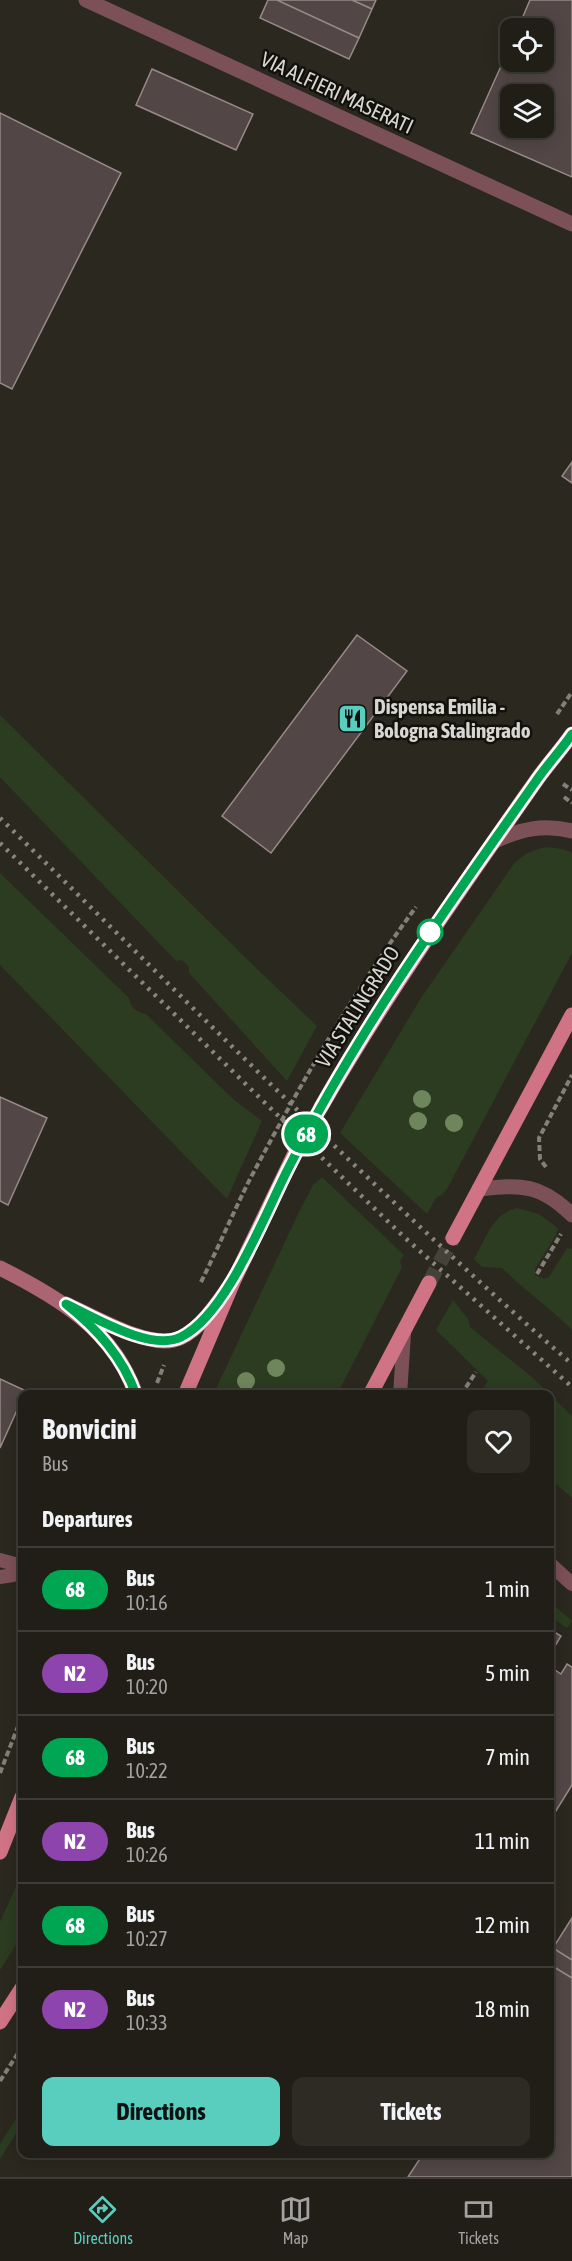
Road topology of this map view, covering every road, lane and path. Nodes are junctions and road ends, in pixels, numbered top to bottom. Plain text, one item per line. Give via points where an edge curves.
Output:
1 (86, 0) edge
2 (572, 224) edge
3 (572, 734) edge
4 (564, 797) dead end
5 (572, 803) edge
6 (572, 831) edge
7 (495, 841) junction
8 (572, 1015) edge
9 (572, 1075) edge
10 (321, 1107) tunnel mouth
11 (294, 1155) tunnel mouth
12 (548, 1169) dead end
13 (479, 1189) junction
14 (572, 1215) edge
15 (563, 1232) dead end
16 (453, 1238) tunnel mouth
17 (0, 1268) edge
18 (537, 1274) dead end
19 (233, 1282) junction
20 (429, 1283) tunnel mouth
21 (66, 1304) junction
22 (404, 1330) junction
23 (476, 1372) dead end
24 (134, 1390) edge
25 (187, 1390) edge
26 (373, 1390) edge
27 (400, 1390) edge
28 (464, 1390) edge
29 (0, 1560) edge
30 (554, 1568) edge
31 (12, 1573) edge
32 (572, 1584) edge
33 (18, 1726) edge
34 (0, 1773) edge
35 (18, 1807) edge
36 (0, 1852) edge
37 (18, 1994) edge
38 (0, 2022) edge
39 (18, 2053) edge
40 (0, 2081) edge

1 - 2 street, VIA ALFIERI MASERATI
3 - 7 main road, VIA STALINGRADO
4 - 5 path
6 - 7 street via 530,828
7 - 10 main road, VIA STALINGRADO via 396,983
8 - 13 main road
9 - 12 path via 539,1138 540,1159
11 - 19 main road
13 - 14 street via 527,1187 550,1196
13 - 16 main road
15 - 18 path
17 - 21 street
19 - 21 street via 191,1331 173,1340 135,1335
19 - 25 main road
20 - 22 main road
21 - 24 street via 110,1347
22 - 26 main road
22 - 27 lane
23 - 28 path
29 - 31 lane
30 - 32 lane
33 - 34 path
35 - 36 main road
37 - 38 main road
39 - 40 path

